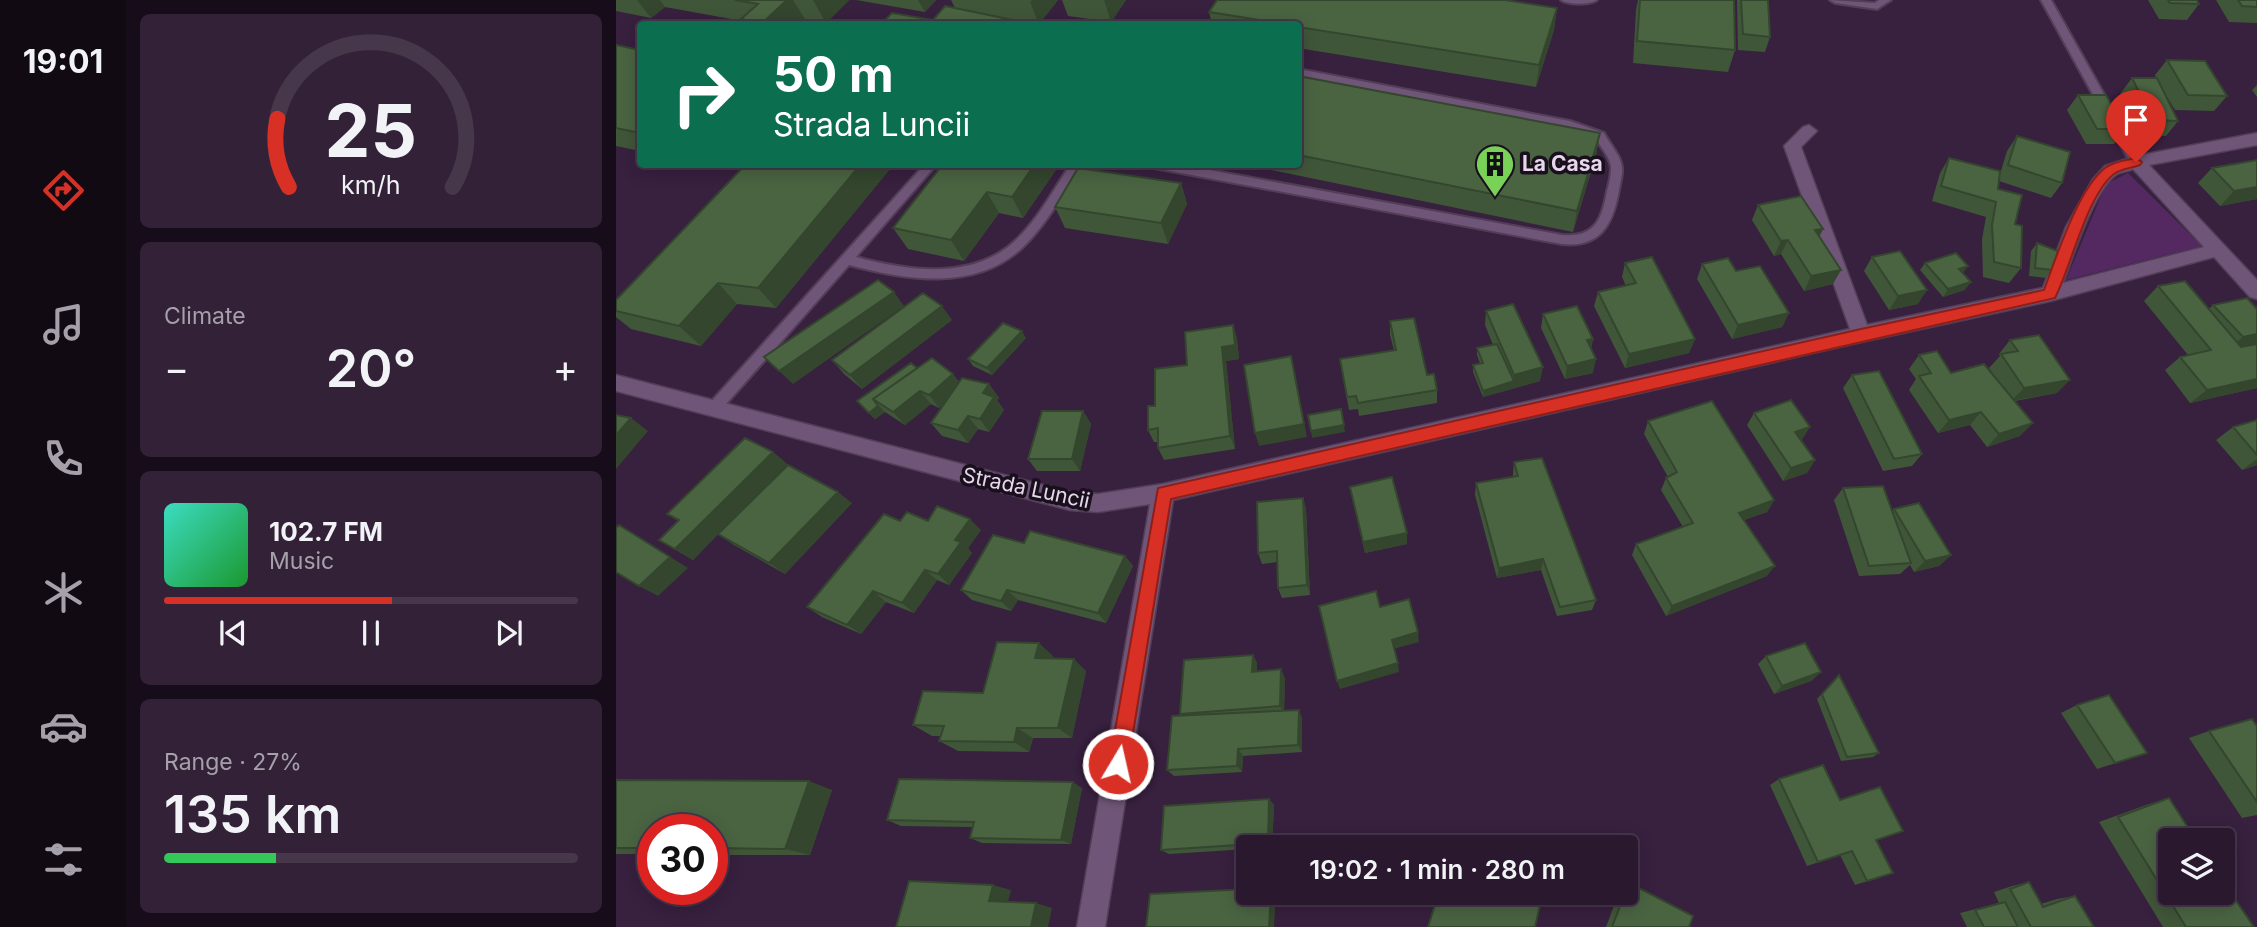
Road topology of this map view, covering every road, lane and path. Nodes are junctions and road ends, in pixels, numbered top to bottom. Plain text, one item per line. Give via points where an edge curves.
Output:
1 (1566, 0) edge
2 (1592, 0) edge
3 (1835, 0) edge
4 (1886, 0) edge
5 (2046, 0) edge
6 (1302, 73) edge
7 (1809, 131) dead end
8 (2257, 139) edge
9 (2136, 162) junction
10 (929, 168) edge
11 (1074, 168) edge
12 (1175, 168) edge
13 (2217, 250) junction
14 (849, 260) junction
15 (2257, 292) edge
16 (2050, 294) junction
17 (1861, 334) junction
18 (616, 383) edge
19 (714, 408) junction
20 (1163, 493) junction
21 (1091, 927) edge

1 - 2 lane
3 - 4 lane via 1877,6
5 - 9 lane
6 - 12 lane via 1570,125 1600,136 1617,166 1607,218 1596,233 1579,240 1546,237
7 - 17 street via 1792,146
8 - 9 street
9 - 13 street
9 - 16 street via 2111,170 2099,183 2075,227
10 - 14 lane
11 - 14 lane via 1011,251 971,271 908,273
13 - 15 street
13 - 16 street, Strada Luncii
14 - 19 lane
16 - 17 street, Strada Luncii
17 - 20 street, Strada Luncii
18 - 19 street, Strada Luncii
19 - 20 street, Strada Luncii via 1070,501 1098,503
20 - 21 street

